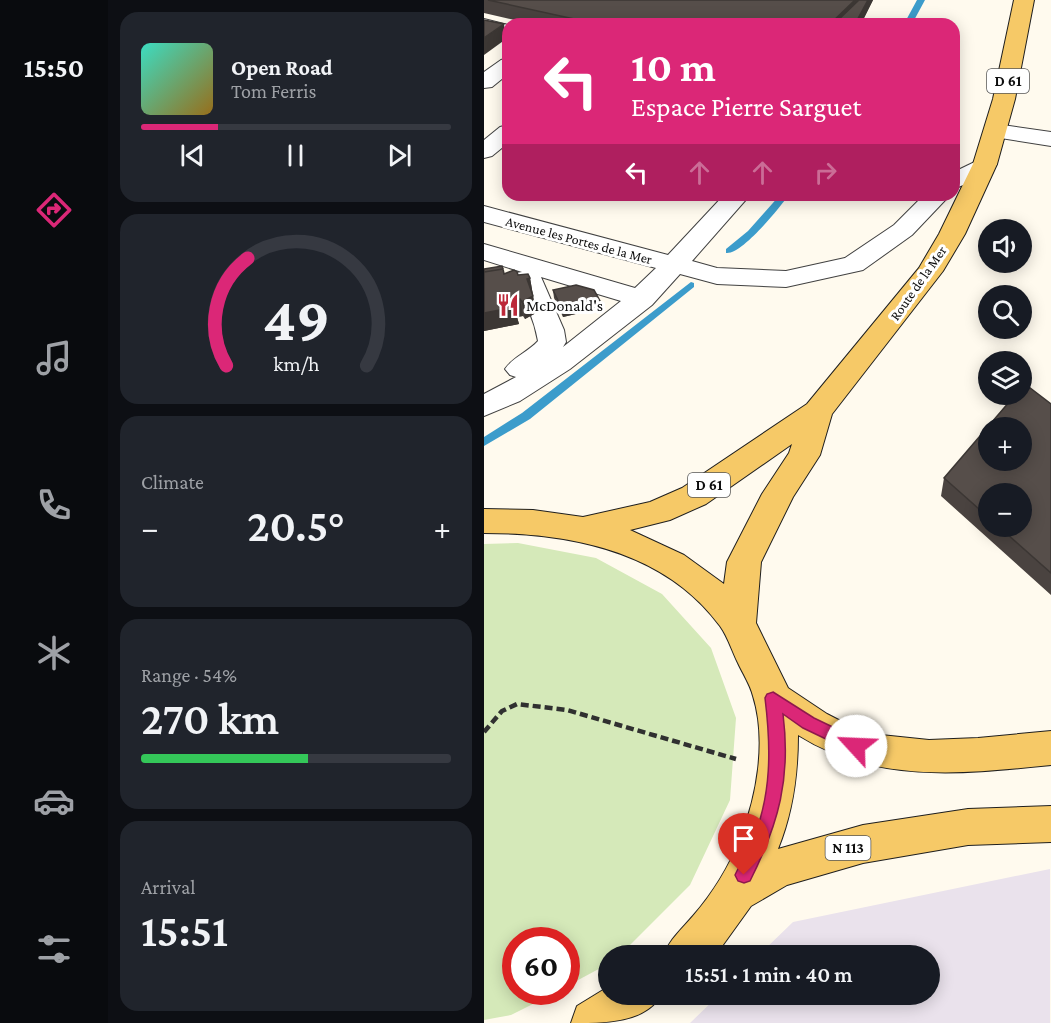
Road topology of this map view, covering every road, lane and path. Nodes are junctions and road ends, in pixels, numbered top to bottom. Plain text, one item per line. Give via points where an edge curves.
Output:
1 (1024, 0) edge
2 (484, 25) edge
3 (502, 30) edge
4 (502, 68) edge
5 (484, 82) edge
6 (996, 132) junction
7 (502, 137) edge
8 (1051, 139) edge
9 (484, 151) edge
10 (985, 164) junction
11 (960, 178) edge
12 (733, 201) edge
13 (932, 201) edge
14 (484, 214) edge
15 (484, 252) edge
16 (674, 265) junction
17 (523, 276) junction
18 (642, 298) junction
19 (484, 384) edge
20 (484, 406) edge
21 (818, 411) junction
22 (484, 520) edge
23 (587, 528) junction
24 (738, 624) junction
25 (773, 698) junction
26 (484, 732) edge
27 (1051, 747) edge
28 (776, 774) junction
29 (1051, 824) edge
30 (736, 892) junction
31 (695, 945) edge

1 - 6 main road, Route de la Mer / D 61
2 - 3 street
4 - 5 street
6 - 8 street
6 - 10 main road, Route de la Mer / D 61
7 - 9 street
10 - 11 street
10 - 21 main road, Route de la Mer / D 61 via 930,271
12 - 16 street, Avenue les Portes de la Mer
13 - 16 street, Avenue les Portes de la Mer via 903,230 853,264 786,279 717,276
14 - 16 street, Avenue les Portes de la Mer
15 - 17 street
16 - 18 street
17 - 18 street
17 - 19 street via 531,282 552,342 523,367
18 - 20 street via 581,347
21 - 23 main road, Route de la Mer / D 61 via 694,496 658,512
21 - 24 main road, Route de la Mer / D 61 via 804,455 778,494 744,562
22 - 23 main road via 530,520
23 - 24 main road via 632,543 673,564 708,591
24 - 25 main road
25 - 27 main road via 808,723 856,746 901,755 946,757
25 - 28 main road via 778,744
26 - 28 path via 502,711 517,704 567,710
28 - 30 main road via 761,842
29 - 30 main road, N 113 via 968,827 863,844 776,869
30 - 31 main road

